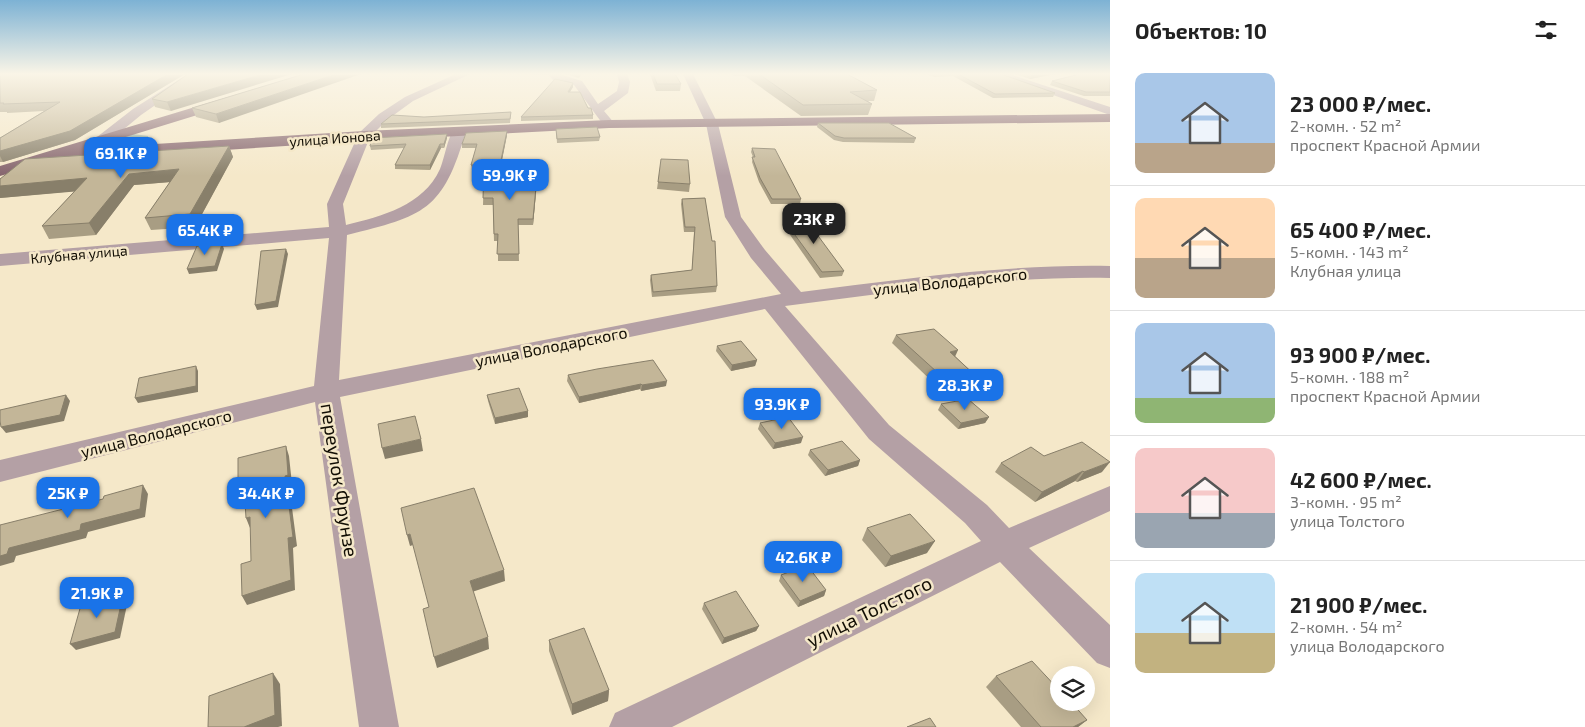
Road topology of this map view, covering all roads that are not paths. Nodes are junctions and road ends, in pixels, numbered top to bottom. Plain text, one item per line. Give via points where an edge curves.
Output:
1 (143, 108) edge
2 (206, 108) edge
3 (396, 108) edge
4 (594, 108) edge
5 (604, 108) edge
6 (704, 108) edge
7 (1086, 108) edge
8 (597, 112) junction
9 (1109, 117) edge
10 (609, 124) junction
11 (712, 124) junction
12 (143, 128) junction
13 (459, 130) junction
14 (364, 136) junction
15 (102, 140) junction
16 (189, 148) junction
17 (48, 156) junction
18 (0, 171) edge
19 (338, 232) junction
20 (0, 260) edge
21 (1110, 272) edge
22 (796, 299) junction
23 (770, 302) junction
24 (326, 391) junction
25 (0, 471) edge
26 (1110, 498) edge
27 (1004, 545) junction
28 (1110, 650) edge
29 (379, 727) edge
30 (629, 727) edge

1 - 15 street
2 - 12 main road
3 - 14 street
4 - 8 street
5 - 8 street
6 - 11 street
7 - 9 street
8 - 10 street
9 - 11 main road, улица Ионова
10 - 11 main road, улица Ионова
10 - 13 main road, улица Ионова
11 - 22 street via 733,217 758,254
12 - 15 main road
12 - 16 main road, улица Ионова via 163,142
13 - 14 main road, улица Ионова
13 - 19 street via 441,182 422,204
14 - 16 main road, улица Ионова
14 - 19 street, переулок Фрунзе via 335,204
15 - 17 main road
16 - 17 main road, улица Ионова
17 - 18 main road
19 - 20 street, Клубная улица
19 - 24 street, переулок Фрунзе
21 - 22 street, улица Володарского via 1063,271 949,278
22 - 23 street, улица Володарского
23 - 24 street, улица Володарского
23 - 27 street via 879,432 976,514
24 - 25 street, улица Володарского
24 - 29 street, переулок Фрунзе
26 - 27 street, улица Толстого
27 - 28 street
27 - 30 street, улица Толстого

